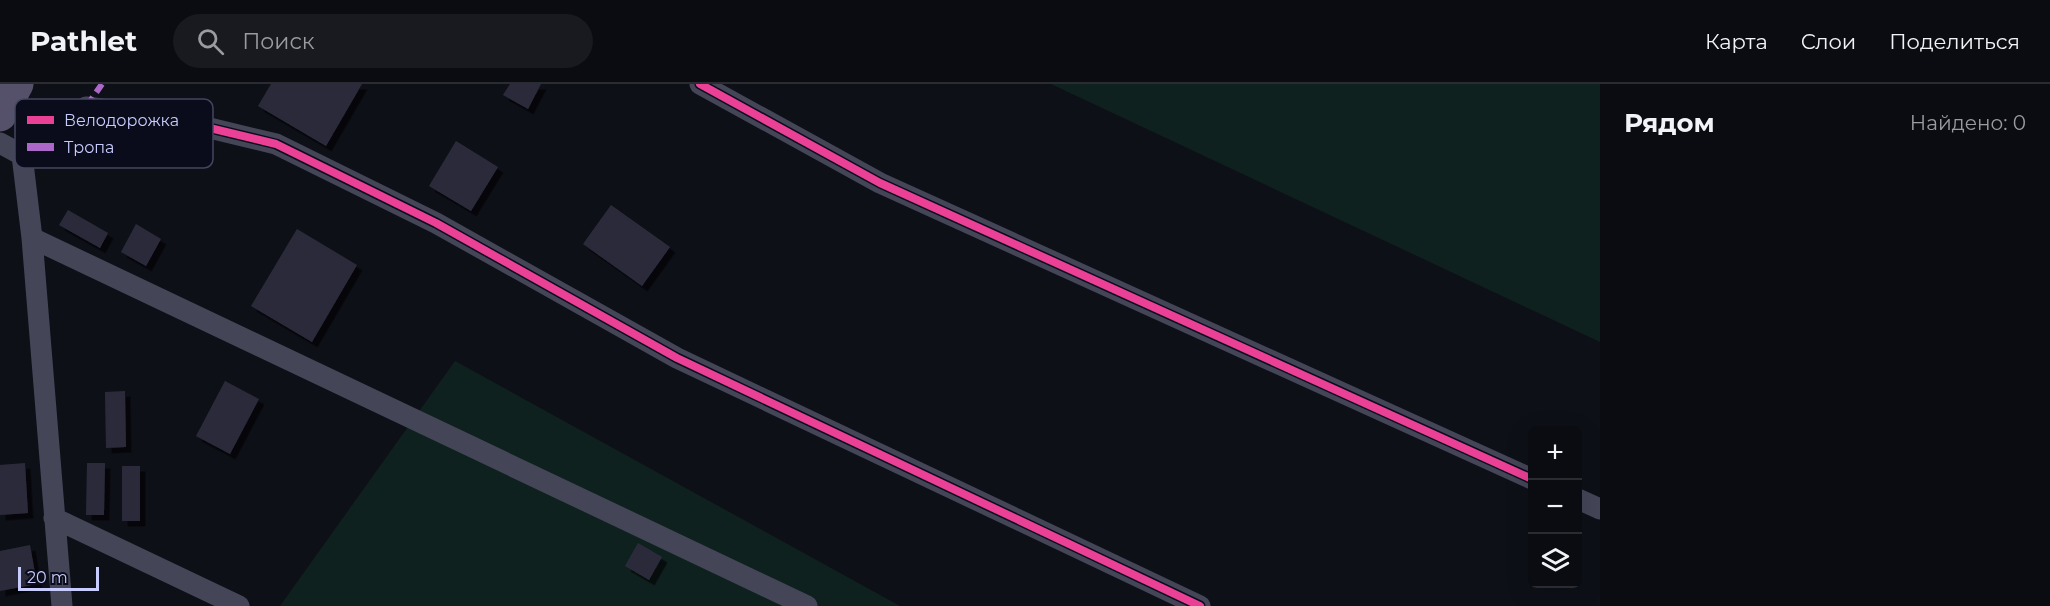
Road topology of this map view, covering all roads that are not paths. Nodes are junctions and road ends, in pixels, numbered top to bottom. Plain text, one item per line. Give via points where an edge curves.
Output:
1 (17, 84) edge
2 (700, 84) edge
3 (0, 115) edge
4 (213, 129) edge
5 (0, 143) edge
6 (15, 151) edge
7 (24, 168) edge
8 (32, 238) junction
9 (1528, 476) edge
10 (1582, 501) edge
11 (1600, 509) edge
12 (54, 518) junction
13 (62, 606) edge
14 (240, 606) edge
15 (807, 606) edge
16 (1200, 606) edge

1 - 3 main road
2 - 9 street via 880,183
4 - 16 street via 276,144 436,223 676,358
5 - 6 street
7 - 8 street
8 - 12 street
8 - 15 street
10 - 11 street
12 - 13 street
12 - 14 street

